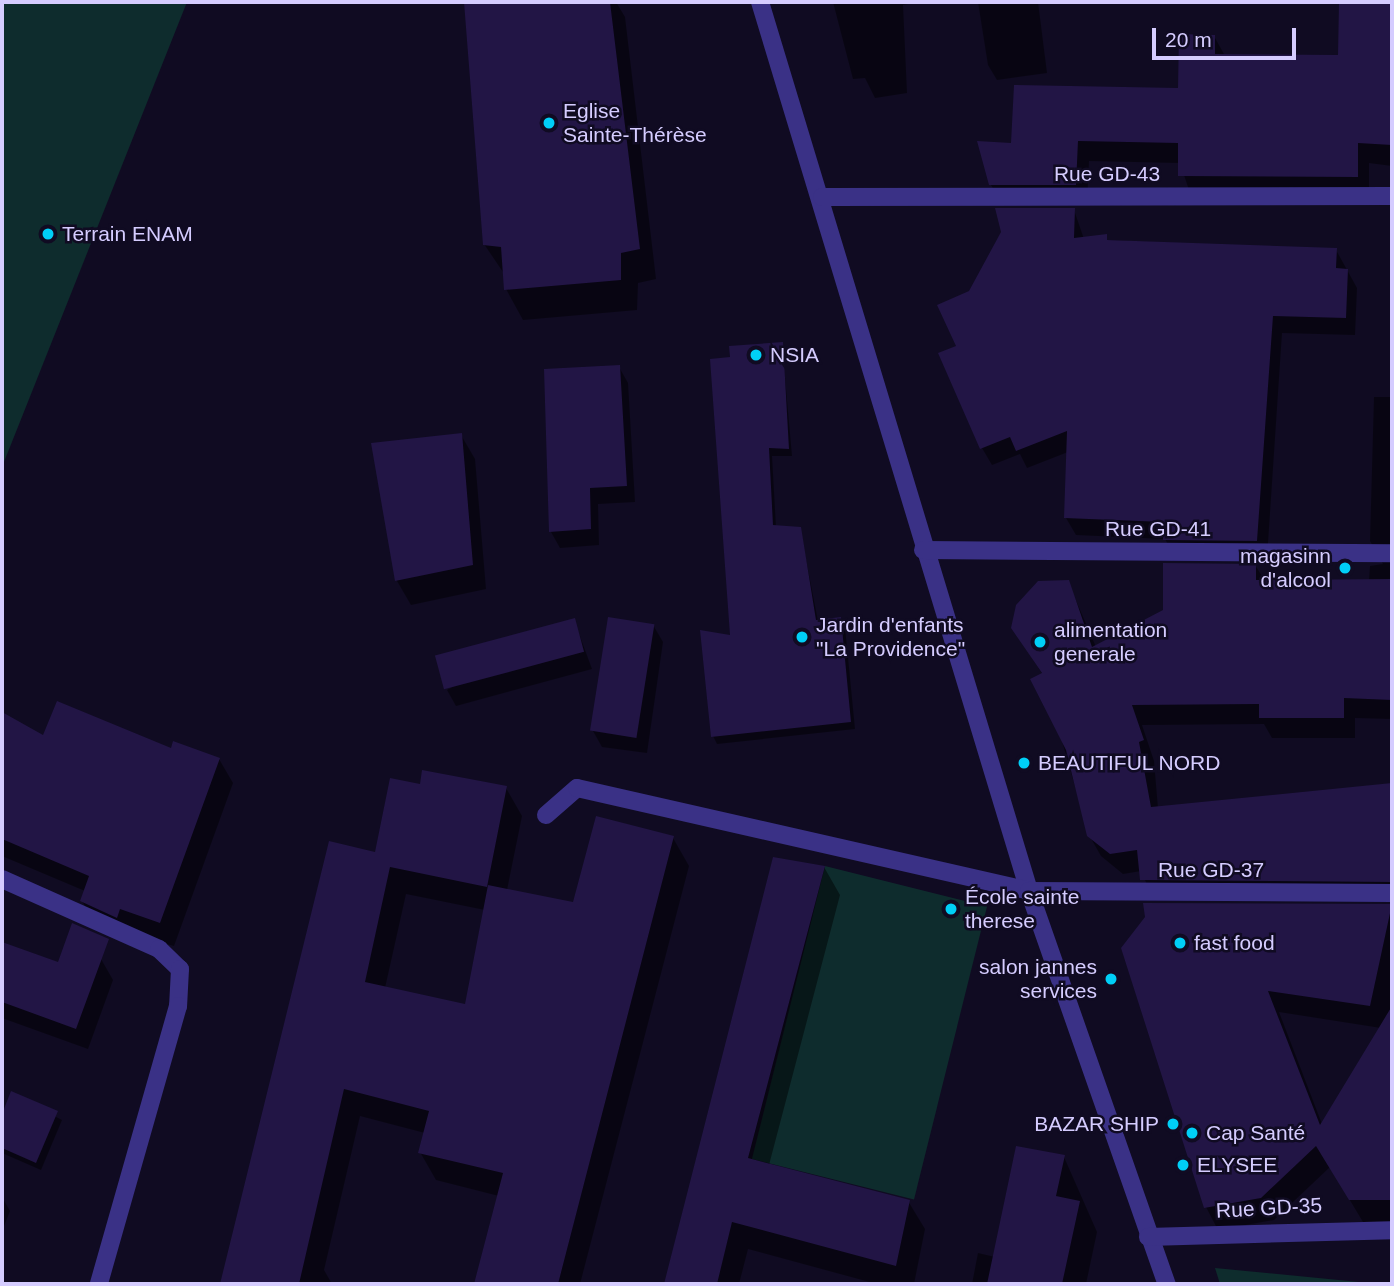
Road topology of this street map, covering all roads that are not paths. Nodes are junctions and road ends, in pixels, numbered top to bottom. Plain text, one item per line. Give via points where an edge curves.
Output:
1 (760, 2) edge
2 (822, 197) junction
3 (1392, 197) edge
4 (923, 550) junction
5 (1392, 553) edge
6 (546, 815) dead end
7 (2, 879) edge
8 (1029, 891) junction
9 (1392, 893) edge
10 (1392, 1230) edge
11 (1148, 1237) junction
12 (99, 1284) edge
13 (1167, 1284) edge

1 - 2 street
2 - 3 street, Rue GD-43
2 - 4 street
4 - 5 street, Rue GD-41
4 - 8 street
6 - 8 street, Rue GD-37 via 577,788
7 - 12 street via 159,949 180,969 178,1006
8 - 9 street, Rue GD-37
8 - 11 street
10 - 11 street, Rue GD-35
11 - 13 street

